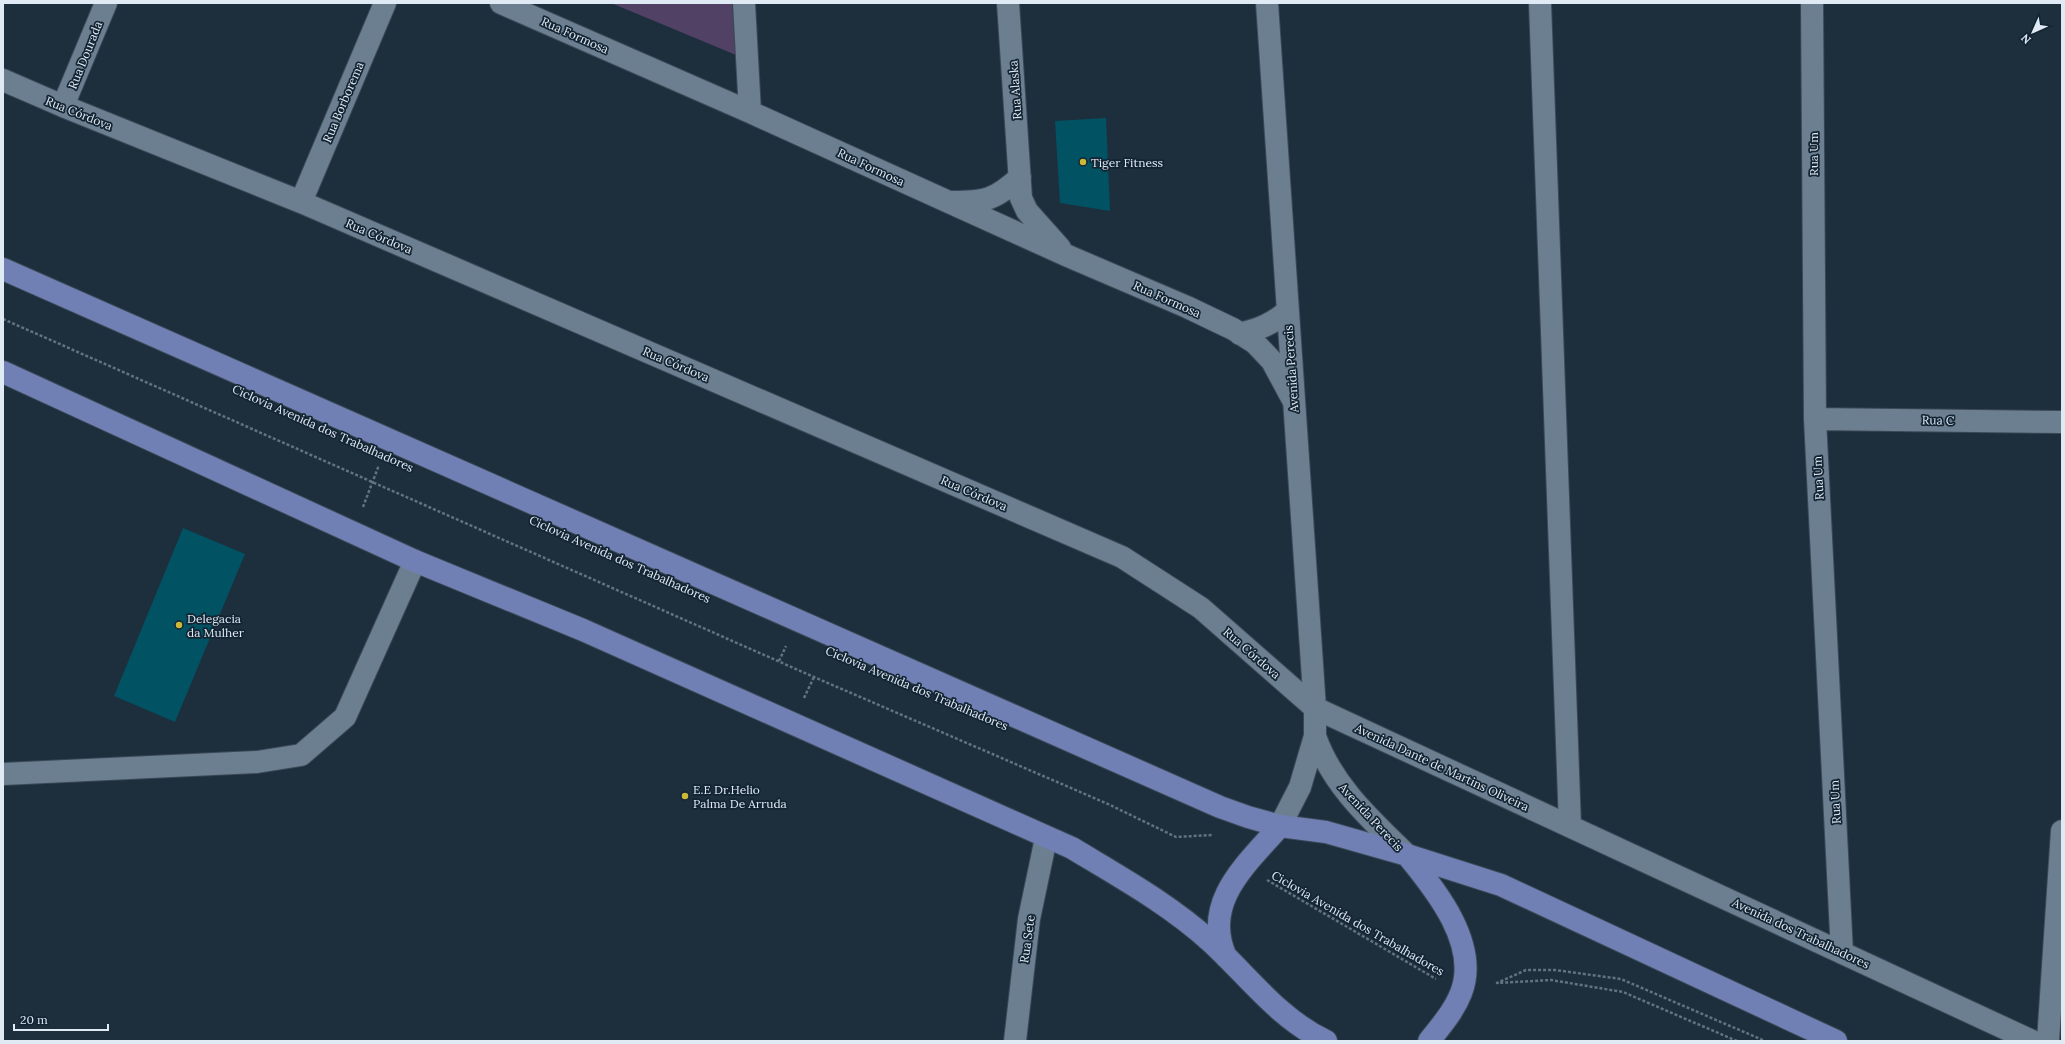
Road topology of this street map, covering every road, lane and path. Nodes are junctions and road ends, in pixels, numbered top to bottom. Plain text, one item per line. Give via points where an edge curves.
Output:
1 (106, 3) edge
2 (385, 3) edge
3 (501, 3) edge
4 (744, 3) edge
5 (1008, 3) edge
6 (1267, 3) edge
7 (1540, 3) edge
8 (1812, 3) edge
9 (3, 80) edge
10 (63, 106) junction
11 (750, 112) junction
12 (1020, 177) junction
13 (300, 202) junction
14 (948, 202) junction
15 (1068, 256) junction
16 (3, 269) edge
17 (1287, 311) junction
18 (3, 320) edge
19 (1240, 334) junction
20 (3, 372) edge
21 (1293, 400) junction
22 (1815, 418) junction
23 (2062, 422) edge
24 (415, 562) junction
25 (1315, 708) junction
26 (1315, 736) junction
27 (3, 774) edge
28 (1280, 826) junction
29 (1570, 826) junction
30 (2062, 831) edge
31 (1214, 835) dead end
32 (1046, 838) junction
33 (1407, 855) junction
34 (1244, 867) junction
35 (1842, 953) junction
36 (1228, 960) junction
37 (1497, 982) junction
38 (1461, 994) junction
39 (1014, 1041) edge
40 (1326, 1041) edge
41 (1429, 1041) edge
42 (1737, 1041) edge
43 (1765, 1041) edge
44 (1836, 1041) edge
45 (2032, 1041) edge
46 (2048, 1041) edge

1 - 10 street, Rua Dourada
2 - 13 street, Rua Borborema
3 - 11 street, Rua Formosa
4 - 11 street
5 - 12 street, Rua Alaska
6 - 17 street, Avenida Perecis
7 - 29 street
8 - 22 street, Rua Um
9 - 10 street, Rua Córdova
10 - 13 street, Rua Córdova
11 - 14 street, Rua Formosa
12 - 14 street via 1005,192 990,199
12 - 15 street, Rua Alaska via 1022,198 1027,212
13 - 25 street, Rua Córdova via 1122,557 1201,608
14 - 15 street, Rua Formosa
15 - 19 street, Rua Formosa via 1188,307
16 - 28 main road via 1220,807
17 - 19 street via 1276,321 1262,328
17 - 21 street, Avenida Perecis
18 - 31 path via 1108,804 1176,837
19 - 21 street, Rua Formosa via 1255,343 1272,361
20 - 24 main road
21 - 25 street, Avenida Perecis
22 - 23 street, Rua C
22 - 35 street, Rua Um
24 - 27 street via 345,717 301,755 256,762
24 - 32 main road via 583,630
25 - 26 street, Avenida Perecis
25 - 29 street, Avenida Dante de Martins Oliveira
26 - 28 street, Avenida Perecis via 1300,787
26 - 33 street, Avenida Perecis via 1338,782 1359,808
28 - 33 main road via 1326,832
28 - 34 main road
29 - 35 street, Avenida dos Trabalhadores
30 - 46 street
32 - 36 main road via 1072,848 1147,893 1177,914
32 - 39 street, Rua Sete via 1029,918
33 - 38 main road via 1434,892 1460,935 1467,964
33 - 44 main road via 1501,885
34 - 36 main road via 1229,888 1220,911 1220,943
34 - 38 path, Ciclovia Avenida dos Trabalhadores
35 - 45 street, Avenida dos Trabalhadores
36 - 40 main road via 1290,1018
37 - 38 path
37 - 42 path via 1551,980 1623,992
37 - 43 path via 1526,970 1555,970 1622,979
38 - 41 main road via 1448,1017

